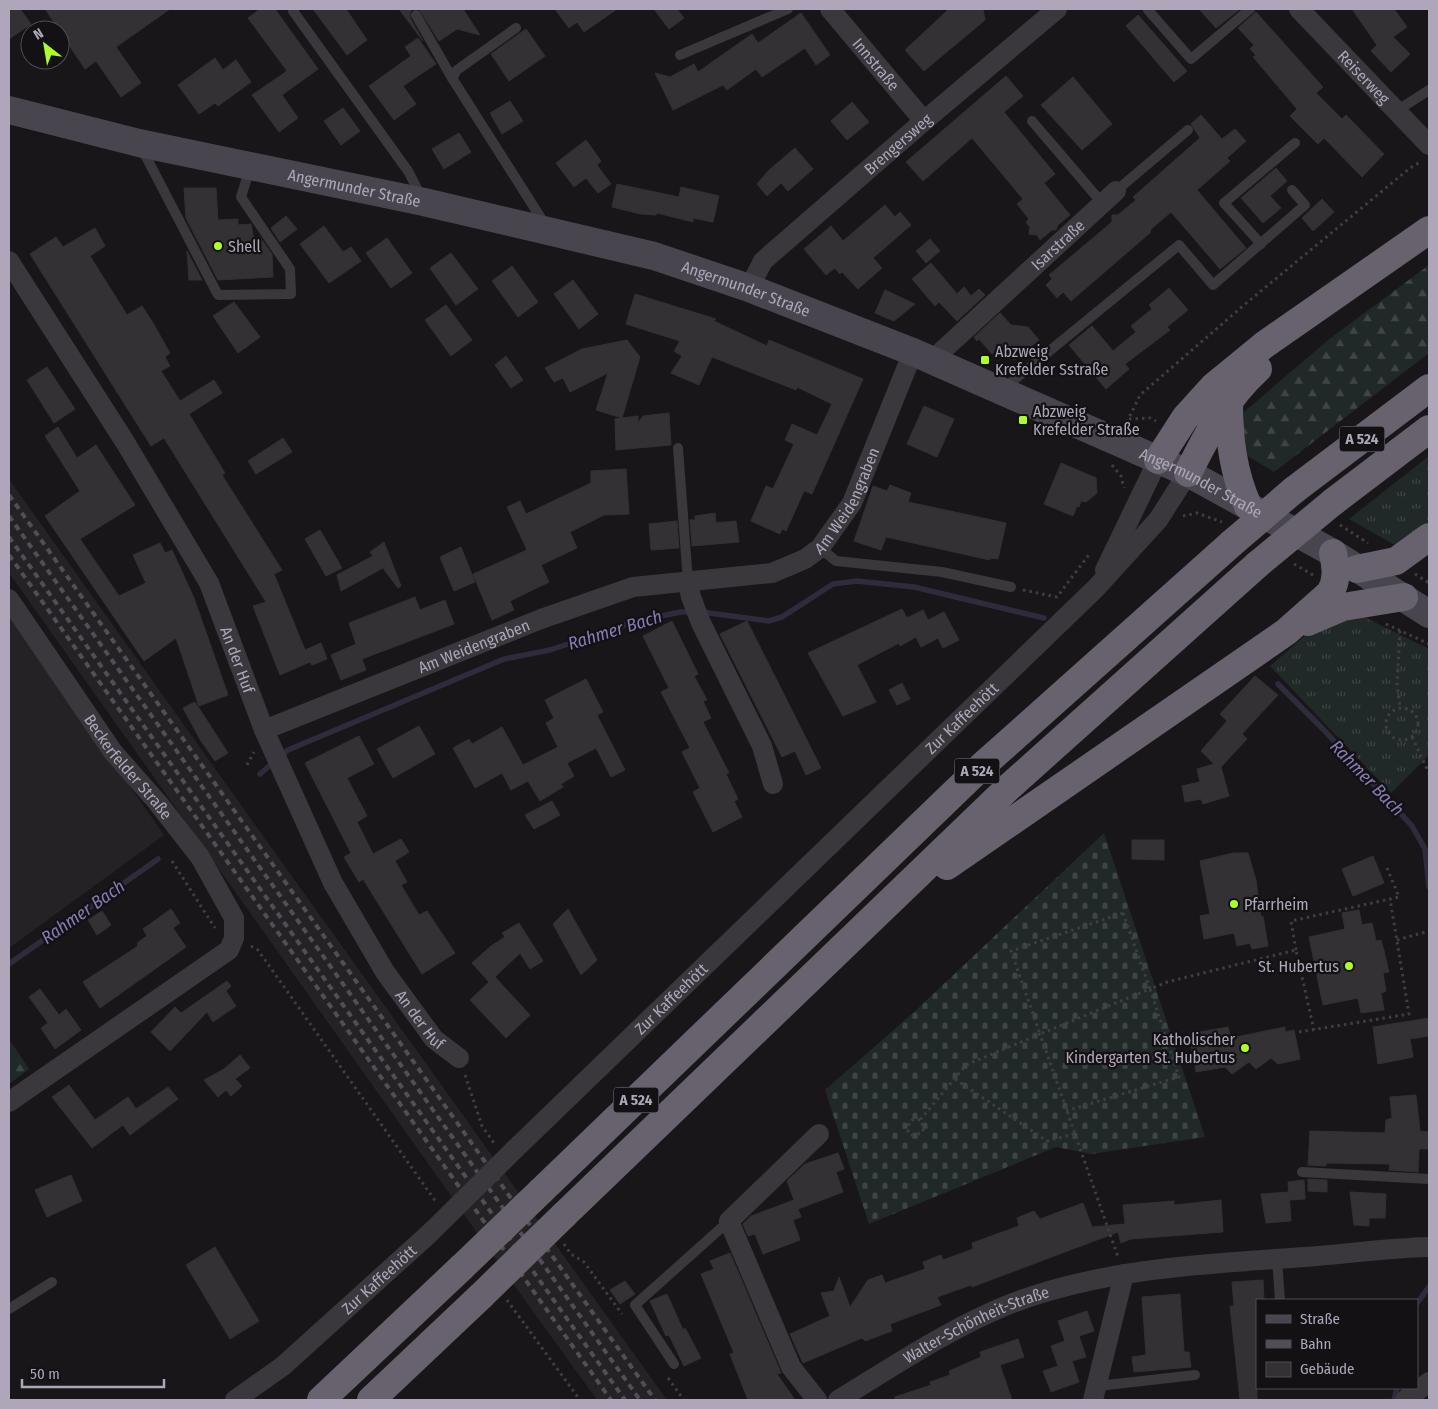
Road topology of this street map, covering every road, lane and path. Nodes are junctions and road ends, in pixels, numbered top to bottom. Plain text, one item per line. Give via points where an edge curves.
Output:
1 (788, 9) edge
2 (830, 9) edge
3 (1057, 9) edge
4 (1250, 9) edge
5 (1300, 9) edge
6 (1148, 10) edge
7 (293, 12) dead end
8 (416, 15) dead end
9 (516, 28) dead end
10 (680, 55) dead end
11 (452, 78) junction
12 (1429, 90) edge
13 (9, 110) edge
14 (1398, 110) junction
15 (924, 121) junction
16 (1032, 121) dead end
17 (1188, 130) dead end
18 (140, 143) junction
19 (1295, 143) dead end
20 (1429, 145) edge
21 (1429, 157) edge
22 (250, 167) junction
23 (1292, 190) dead end
24 (1109, 197) junction
25 (424, 202) junction
26 (1429, 230) edge
27 (549, 231) junction
28 (1260, 244) junction
29 (1429, 248) edge
30 (9, 261) edge
31 (749, 288) junction
32 (922, 357) junction
33 (1429, 388) edge
34 (1000, 391) junction
35 (1229, 402) junction
36 (1429, 429) edge
37 (1118, 442) junction
38 (678, 448) dead end
39 (1158, 460) junction
40 (1188, 473) junction
41 (1248, 506) junction
42 (1429, 537) edge
43 (820, 548) junction
44 (1092, 550) dead end
45 (1333, 554) junction
46 (1357, 569) junction
47 (1011, 587) joint
48 (1096, 588) junction
49 (689, 590) junction
50 (1404, 597) junction
51 (9, 599) edge
52 (1429, 614) edge
53 (1400, 631) dead end
54 (1286, 632) junction
55 (1400, 707) junction
56 (1412, 737) junction
57 (268, 739) junction
58 (1429, 773) edge
59 (773, 784) dead end
60 (172, 861) dead end
61 (1387, 868) dead end
62 (1390, 899) junction
63 (878, 914) junction
64 (1429, 931) edge
65 (1397, 940) junction
66 (232, 944) junction
67 (1296, 950) junction
68 (1150, 989) junction
69 (1314, 1030) junction
70 (1299, 1032) dead end
71 (1040, 1034) junction
72 (459, 1058) dead end
73 (955, 1078) junction
74 (9, 1102) edge
75 (1066, 1111) junction
76 (920, 1120) junction
77 (819, 1134) dead end
78 (1074, 1134) junction
79 (1302, 1172) dead end
80 (1429, 1179) edge
81 (437, 1204) dead end
82 (729, 1222) junction
83 (1428, 1244) edge
84 (1277, 1259) junction
85 (1124, 1274) junction
86 (52, 1282) dead end
87 (494, 1297) junction
88 (1280, 1299) edge
89 (9, 1309) edge
90 (674, 1364) dead end
91 (1195, 1375) dead end
92 (1429, 1382) edge
93 (1095, 1393) edge
94 (1408, 1398) edge
95 (235, 1400) edge
96 (321, 1400) edge
97 (371, 1400) edge
98 (580, 1400) edge
99 (817, 1400) edge
100 (838, 1400) edge

1 - 10 lane
2 - 15 street, Innstraße
3 - 15 street, Brengersweg
4 - 6 lane via 1191,59
5 - 14 street, Reiserweg
7 - 25 lane via 408,171
8 - 11 lane
9 - 11 lane via 457,70
11 - 27 lane
12 - 14 lane
13 - 18 main road, Angermunder Straße
14 - 20 street, Reiserweg
15 - 31 street, Brengersweg via 763,261
16 - 24 lane
17 - 24 lane, Isarstraße
18 - 22 main road, Angermunder Straße
18 - 22 lane via 218,296 291,294 290,269 241,197
19 - 28 lane via 1224,203
21 - 37 path via 1402,174 1140,395
22 - 25 main road, Angermunder Straße
23 - 28 lane via 1305,205
24 - 32 street, Isarstraße
25 - 27 main road, Angermunder Straße
26 - 39 highway via 1264,345 1214,386 1185,418
27 - 31 main road, Angermunder Straße via 654,256
28 - 34 lane via 1214,286 1179,245
29 - 35 highway via 1272,356 1238,387
30 - 57 street, An der Huf via 125,442 209,583
31 - 32 main road, Angermunder Straße
32 - 34 main road, Angermunder Straße
32 - 43 street, Am Weidengraben via 852,503
33 - 96 highway, A 524, bridge via 1294,490 982,766
34 - 37 main road, Angermunder Straße
35 - 40 highway via 1207,434
35 - 41 highway via 1231,456
36 - 63 highway, A 524, bridge via 1258,564 1009,787
37 - 39 main road, Angermunder Straße
38 - 49 lane
39 - 40 main road, Angermunder Straße
39 - 48 street, Zur Kaffeehött
40 - 41 main road, Angermunder Straße
40 - 48 street, Zur Kaffeehött via 1158,520
41 - 45 main road, Angermunder Straße
42 - 46 highway via 1396,561
43 - 47 lane via 836,561 942,572
43 - 49 street, Am Weidengraben via 805,559 772,573
44 - 47 path via 1057,597
45 - 46 main road, Angermunder Straße
45 - 54 highway via 1337,574 1330,593
46 - 50 main road, Angermunder Straße
48 - 95 street, Zur Kaffeehött, bridge via 430,1233 283,1366
49 - 57 street, Am Weidengraben via 633,587 541,619
49 - 59 street via 701,623 762,746
50 - 52 main road, Angermunder Straße
50 - 54 highway via 1343,607
51 - 66 street, Beckerfelder Straße via 113,752 200,857 234,918
53 - 55 path via 1396,684
54 - 63 highway
55 - 56 path via 1413,712 1418,721
55 - 56 path via 1391,710 1385,727 1390,736 1398,740
56 - 58 path
57 - 72 street, An der Huf via 334,883 385,972 434,1039
60 - 66 path
61 - 62 path via 1399,897
62 - 65 path
62 - 67 path via 1291,921
63 - 87 highway, A 524, bridge via 564,1215
64 - 65 path
65 - 69 path via 1409,1014
66 - 74 street
66 - 81 path via 258,950
67 - 68 path
67 - 69 path
68 - 71 path
68 - 71 path via 1124,913 1012,951
68 - 75 path via 1179,1078
69 - 70 path
71 - 73 path via 966,1065
71 - 75 path
73 - 76 path
73 - 78 path via 1047,1141
75 - 78 path
76 - 76 path via 924,1128 922,1133 912,1135 908,1132 909,1122
77 - 82 street
78 - 85 path
79 - 80 lane
82 - 90 lane via 635,1305
82 - 99 street via 791,1367
83 - 84 street, Walter-Schönheit-Straße
84 - 85 street, Walter-Schönheit-Straße
84 - 88 lane
85 - 93 street
85 - 100 street, Walter-Schönheit-Straße via 1074,1282 1009,1304 955,1331
86 - 89 lane
87 - 97 highway, A 524
87 - 98 path
91 - 93 lane
92 - 94 street

